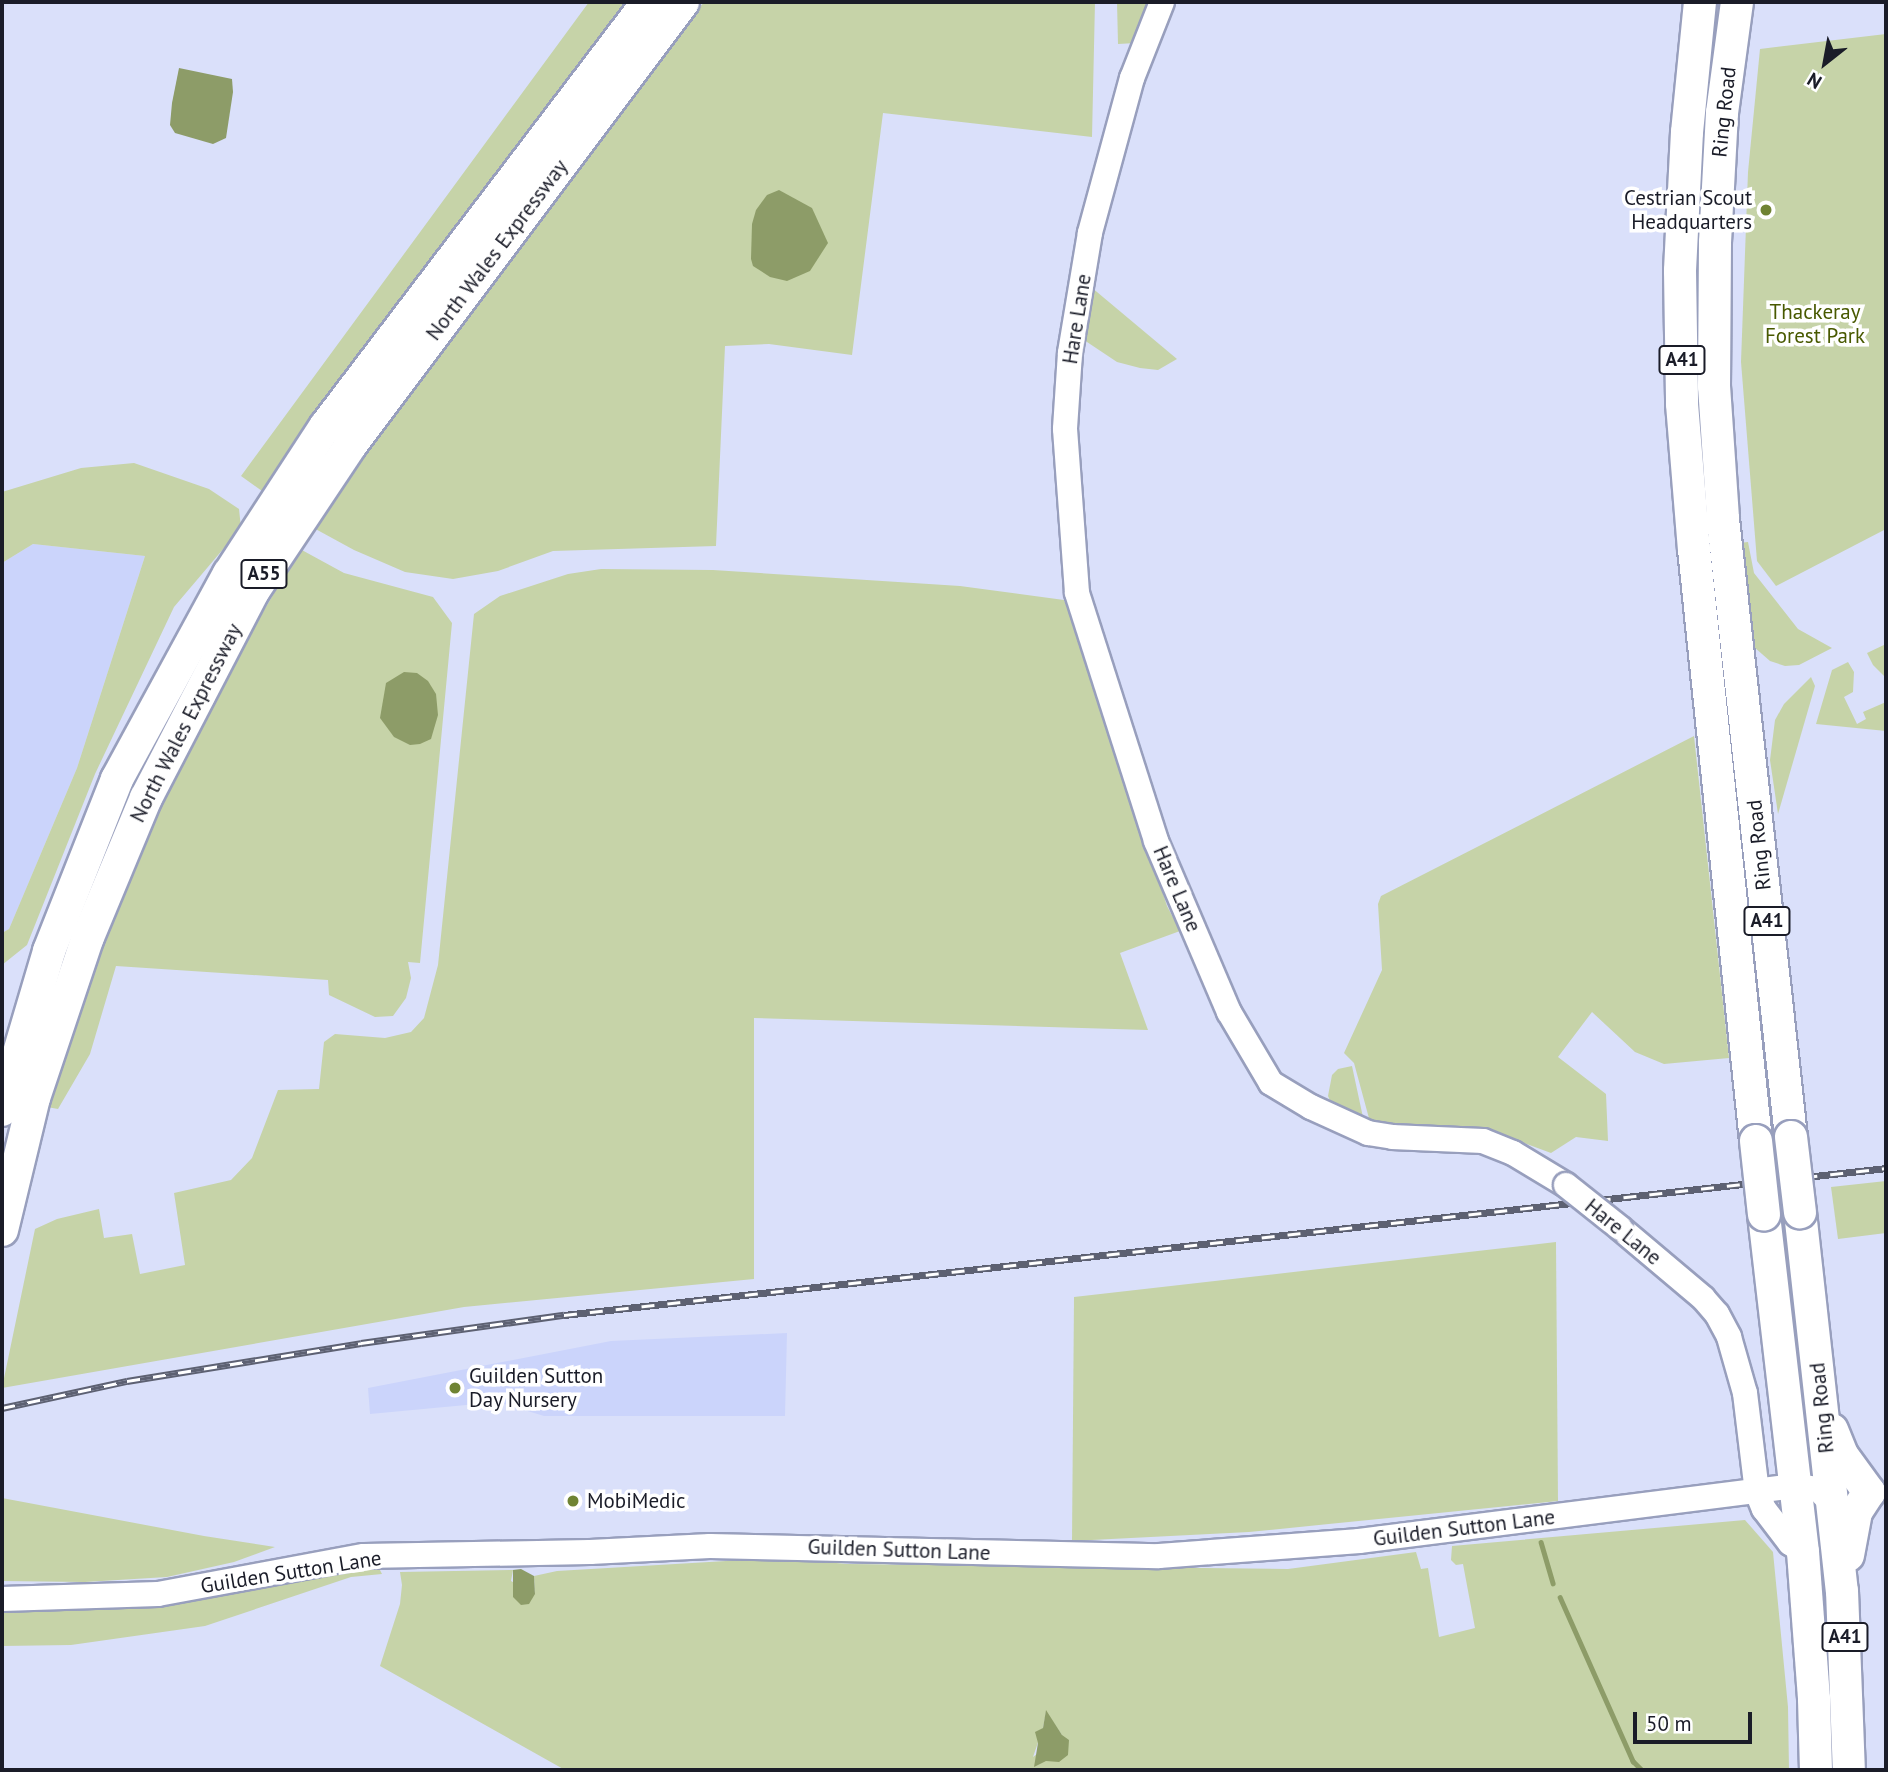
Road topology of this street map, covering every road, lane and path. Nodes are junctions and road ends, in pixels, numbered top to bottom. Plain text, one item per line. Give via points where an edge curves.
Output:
1 (648, 2) edge
2 (683, 2) edge
3 (1162, 2) edge
4 (1700, 2) edge
5 (1737, 2) edge
6 (2, 1110) edge
7 (2, 1230) edge
8 (1822, 1405) junction
9 (1795, 1486) junction
10 (1877, 1486) edge
11 (1756, 1492) junction
12 (1832, 1504) junction
13 (1803, 1552) junction
14 (1842, 1591) junction
15 (2, 1599) edge
16 (1816, 1770) edge
17 (1849, 1770) edge

1 - 6 highway, North Wales Expressway / A55 via 325,427 229,574 117,779 49,951
2 - 7 highway, North Wales Expressway / A55 via 350,446 254,590 146,798 88,937 34,1098
3 - 11 street, Hare Lane, bridge via 1128,90 1090,233 1070,353 1065,429 1077,593 1156,841 1229,1012 1271,1083 1368,1133 1483,1141 1513,1153 1566,1185 1703,1298 1729,1337 1745,1393
4 - 9 highway, Ring Road / A41, bridge via 1680,271 1682,404
5 - 8 highway, Ring Road / A41, bridge via 1721,139 1714,386 1723,519
8 - 10 highway via 1842,1455
8 - 12 highway, Ring Road / A41
9 - 11 street, Guilden Sutton Lane
9 - 12 street via 1818,1489
9 - 13 highway, Ring Road / A41
10 - 14 highway via 1856,1511
11 - 13 street via 1790,1543
11 - 15 street, Guilden Sutton Lane via 1359,1541 1159,1556 710,1546 364,1556 158,1594
12 - 14 highway, Ring Road / A41
13 - 16 highway, Ring Road / A41
14 - 17 highway, Ring Road / A41

